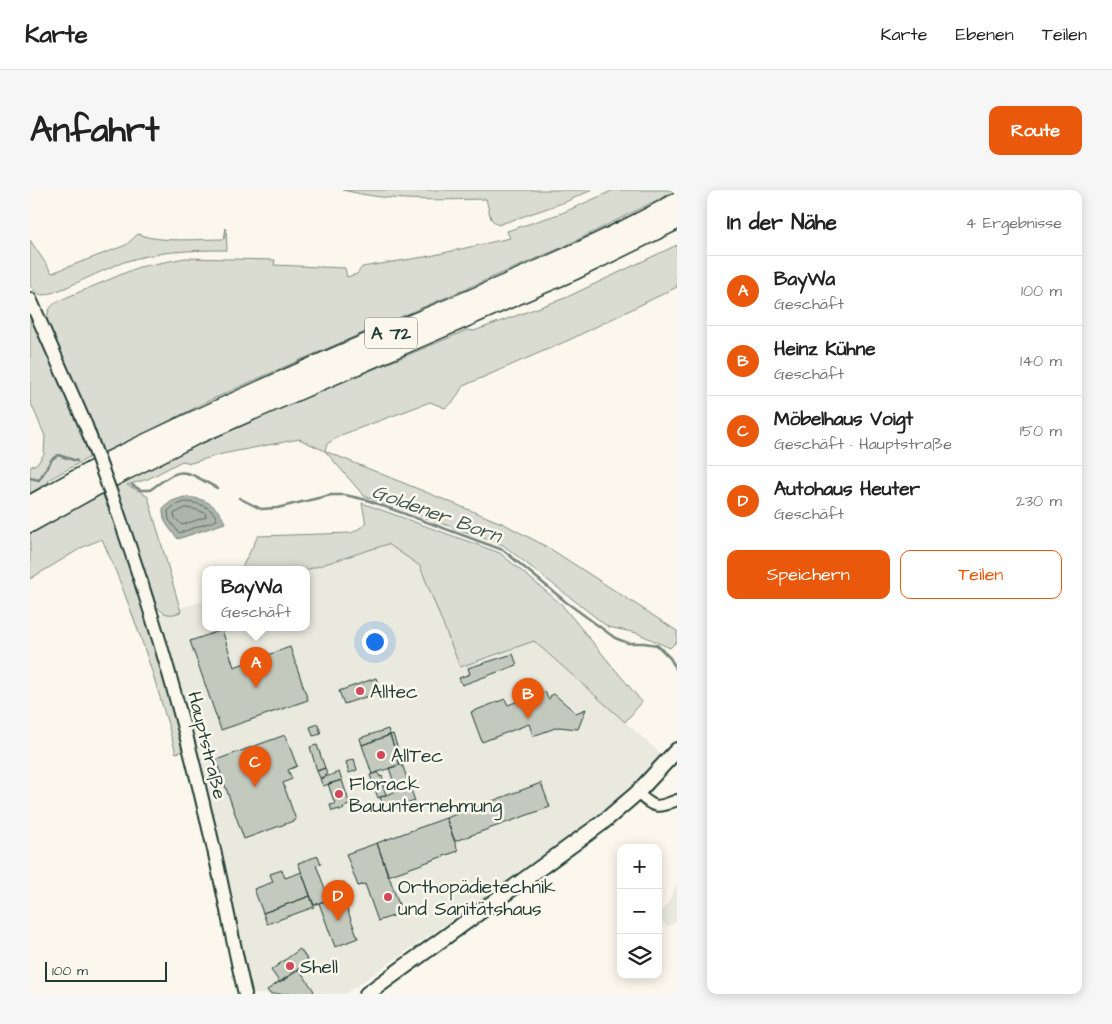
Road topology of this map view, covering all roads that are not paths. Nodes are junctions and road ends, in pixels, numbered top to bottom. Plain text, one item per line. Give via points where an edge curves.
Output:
1 (677, 202) edge
2 (677, 220) edge
3 (30, 299) edge
4 (102, 474) junction
5 (30, 505) edge
6 (30, 523) edge
7 (677, 750) edge
8 (637, 793) junction
9 (677, 800) edge
10 (245, 994) edge
11 (367, 994) edge

1 - 4 highway, A 72 via 505,284 204,415
2 - 4 highway, A 72 via 532,289
3 - 10 street, Hauptstraße, bridge via 86,426 156,626 207,818
4 - 5 highway, A 72
4 - 6 highway, A 72
7 - 8 main road
8 - 9 street via 651,805 661,807
8 - 11 main road via 554,859

